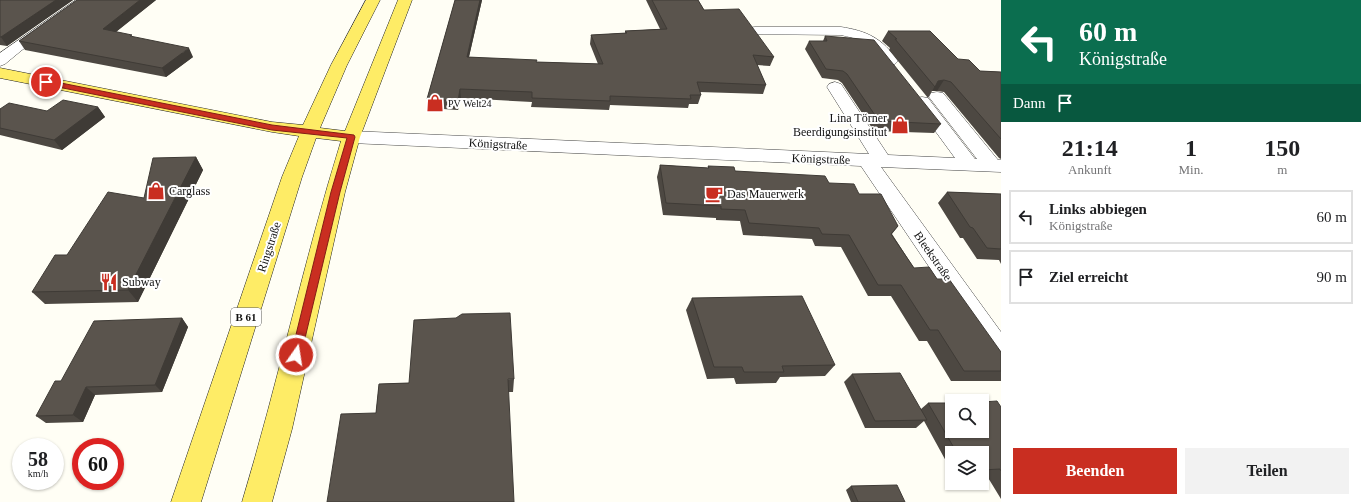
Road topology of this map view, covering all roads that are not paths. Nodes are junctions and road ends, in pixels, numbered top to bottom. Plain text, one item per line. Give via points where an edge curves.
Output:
1 (85, 0) edge
2 (373, 0) edge
3 (405, 0) edge
4 (755, 31) edge
5 (0, 61) edge
6 (898, 72) edge
7 (0, 73) edge
8 (835, 87) dead end
9 (912, 90) edge
10 (937, 97) edge
11 (308, 132) junction
12 (352, 137) junction
13 (874, 161) junction
14 (970, 165) junction
15 (997, 166) edge
16 (1001, 352) edge
17 (186, 502) edge
18 (258, 502) edge

1 - 5 street
2 - 11 main road, Ringstraße / B 61
3 - 12 main road
4 - 6 street via 853,33 872,40
7 - 11 main road, Königstraße
8 - 13 street, Bleekstraße
9 - 14 street
10 - 15 street
11 - 12 main road, Königstraße
11 - 17 main road, Ringstraße / B 61
12 - 13 street, Königstraße
12 - 18 main road via 335,192
13 - 14 street, Königstraße
13 - 16 street, Bleekstraße
14 - 15 street, Königstraße

